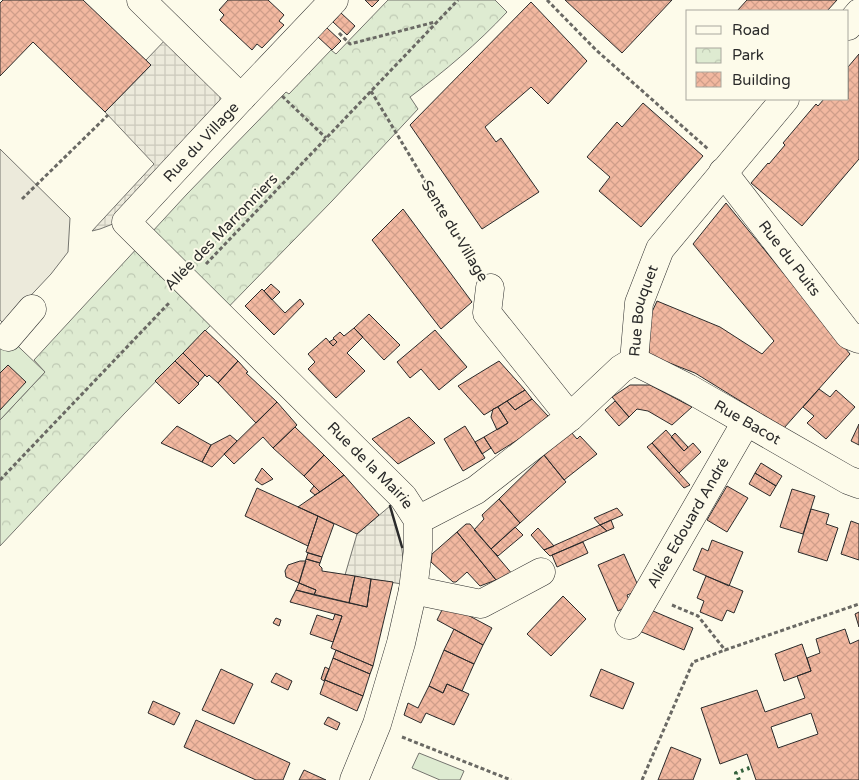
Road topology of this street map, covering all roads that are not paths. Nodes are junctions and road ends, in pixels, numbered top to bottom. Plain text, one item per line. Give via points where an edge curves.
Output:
1 (141, 0) edge
2 (326, 7) edge
3 (859, 13) edge
4 (849, 25) edge
5 (241, 98) junction
6 (784, 100) edge
7 (726, 169) junction
8 (126, 222) joint
9 (490, 288) road end
10 (32, 309) dead end
11 (8, 337) dead end
12 (859, 339) edge
13 (634, 361) junction
14 (570, 417) junction
15 (746, 422) junction
16 (859, 484) edge
17 (418, 520) junction
18 (541, 572) dead end
19 (414, 590) junction
20 (628, 625) dead end
21 (354, 780) edge

1 - 5 street, Rue du Village
2 - 5 street
3 - 4 street
5 - 8 street, Rue du Village
6 - 7 street, Rue Bouquet
7 - 12 street, Rue du Puits via 849,335
7 - 13 street, Rue Bouquet via 660,249 640,302
8 - 17 street, Rue de la Mairie via 403,497
9 - 14 street, Sente du Village via 487,313
10 - 11 street
13 - 14 street, Rue Bouquet via 621,369
13 - 15 street, Rue Bacot
14 - 17 street, Rue Bouquet via 476,490
15 - 16 street, Rue Bacot
15 - 20 street, Allée Edouard André
17 - 19 street, Rue de la Mairie
18 - 19 street via 481,604
19 - 21 street, Rue de la Mairie via 402,643 377,724

